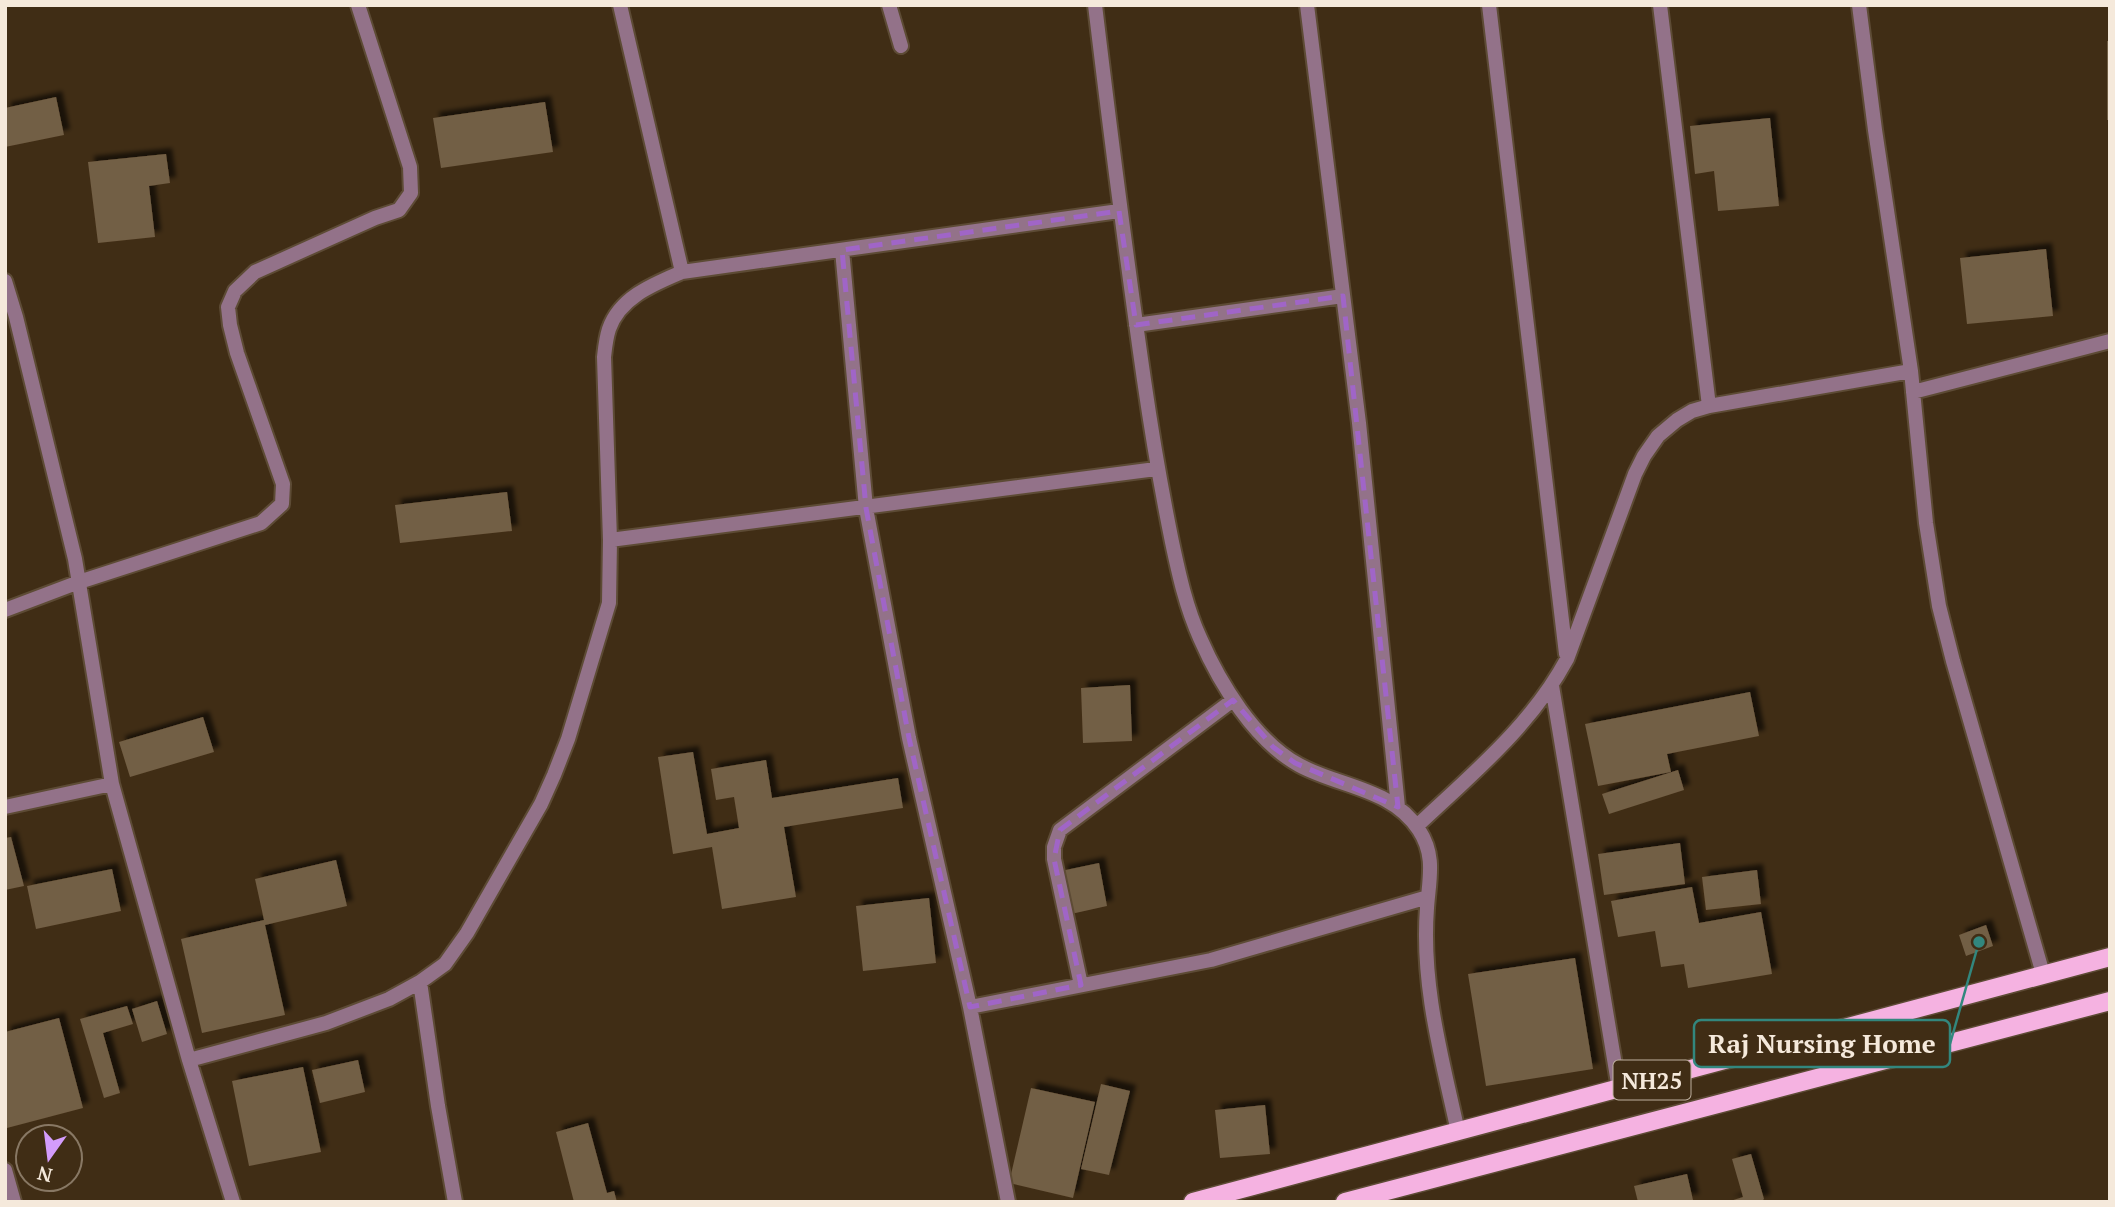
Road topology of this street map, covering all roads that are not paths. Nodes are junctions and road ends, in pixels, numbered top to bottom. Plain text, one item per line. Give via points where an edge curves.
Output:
1 (358, 5) edge
2 (620, 5) edge
3 (889, 5) edge
4 (1095, 5) edge
5 (1307, 5) edge
6 (1489, 5) edge
7 (1660, 5) edge
8 (1859, 5) edge
9 (901, 46) dead end
10 (1119, 211) junction
11 (842, 250) junction
12 (682, 272) junction
13 (5, 281) edge
14 (1343, 296) junction
15 (11, 318) edge
16 (1136, 325) junction
17 (2110, 341) edge
18 (1911, 371) junction
19 (1913, 392) junction
20 (1709, 406) junction
21 (1157, 469) junction
22 (866, 508) junction
23 (610, 540) junction
24 (79, 582) junction
25 (5, 610) edge
26 (1567, 659) junction
27 (1552, 686) junction
28 (1233, 700) junction
29 (112, 784) junction
30 (5, 807) edge
31 (1398, 807) junction
32 (1417, 826) junction
33 (1428, 897) junction
34 (2110, 957) edge
35 (2043, 974) junction
36 (420, 982) junction
37 (1081, 985) junction
38 (2110, 1001) edge
39 (970, 1007) junction
40 (190, 1060) junction
41 (1619, 1089) junction
42 (1458, 1132) junction
43 (5, 1170) edge
44 (14, 1202) edge
45 (233, 1202) edge
46 (455, 1202) edge
47 (1008, 1202) edge
48 (1193, 1202) edge
49 (1345, 1202) edge

1 - 24 street via 410,167 411,193 399,210 255,272 235,291 228,307 237,354 283,484 282,504 261,523
2 - 12 street
3 - 9 street
4 - 10 street
5 - 14 street
6 - 26 street
7 - 20 street
8 - 18 street
10 - 11 street
10 - 16 street
11 - 12 street
11 - 22 street
12 - 23 street via 647,287 620,307 609,329 604,357
13 - 15 street
14 - 16 street
14 - 31 street
15 - 24 street
16 - 21 street
17 - 19 street
18 - 19 street
18 - 20 street
19 - 35 street via 1939,606
20 - 26 street via 1677,420 1644,456
21 - 22 street
21 - 28 street via 1190,614 1214,670
22 - 23 street
22 - 39 street via 909,738
23 - 36 street via 609,603 554,775 467,933 444,964
24 - 25 street
24 - 29 street
26 - 27 street
27 - 32 street via 1521,726
27 - 41 street
28 - 31 street via 1273,747 1295,763
28 - 37 street via 1060,830 1054,859
29 - 30 street
29 - 40 street
31 - 32 street
32 - 33 street via 1432,860
33 - 37 street via 1211,960
33 - 42 street via 1425,961 1429,993
34 - 35 main road, NH25
35 - 41 main road, NH25
36 - 40 street via 326,1023
36 - 46 street
37 - 39 street
38 - 49 main road, NH25
39 - 47 street
40 - 45 street
41 - 42 main road, NH25
42 - 48 main road, NH25
43 - 44 street

